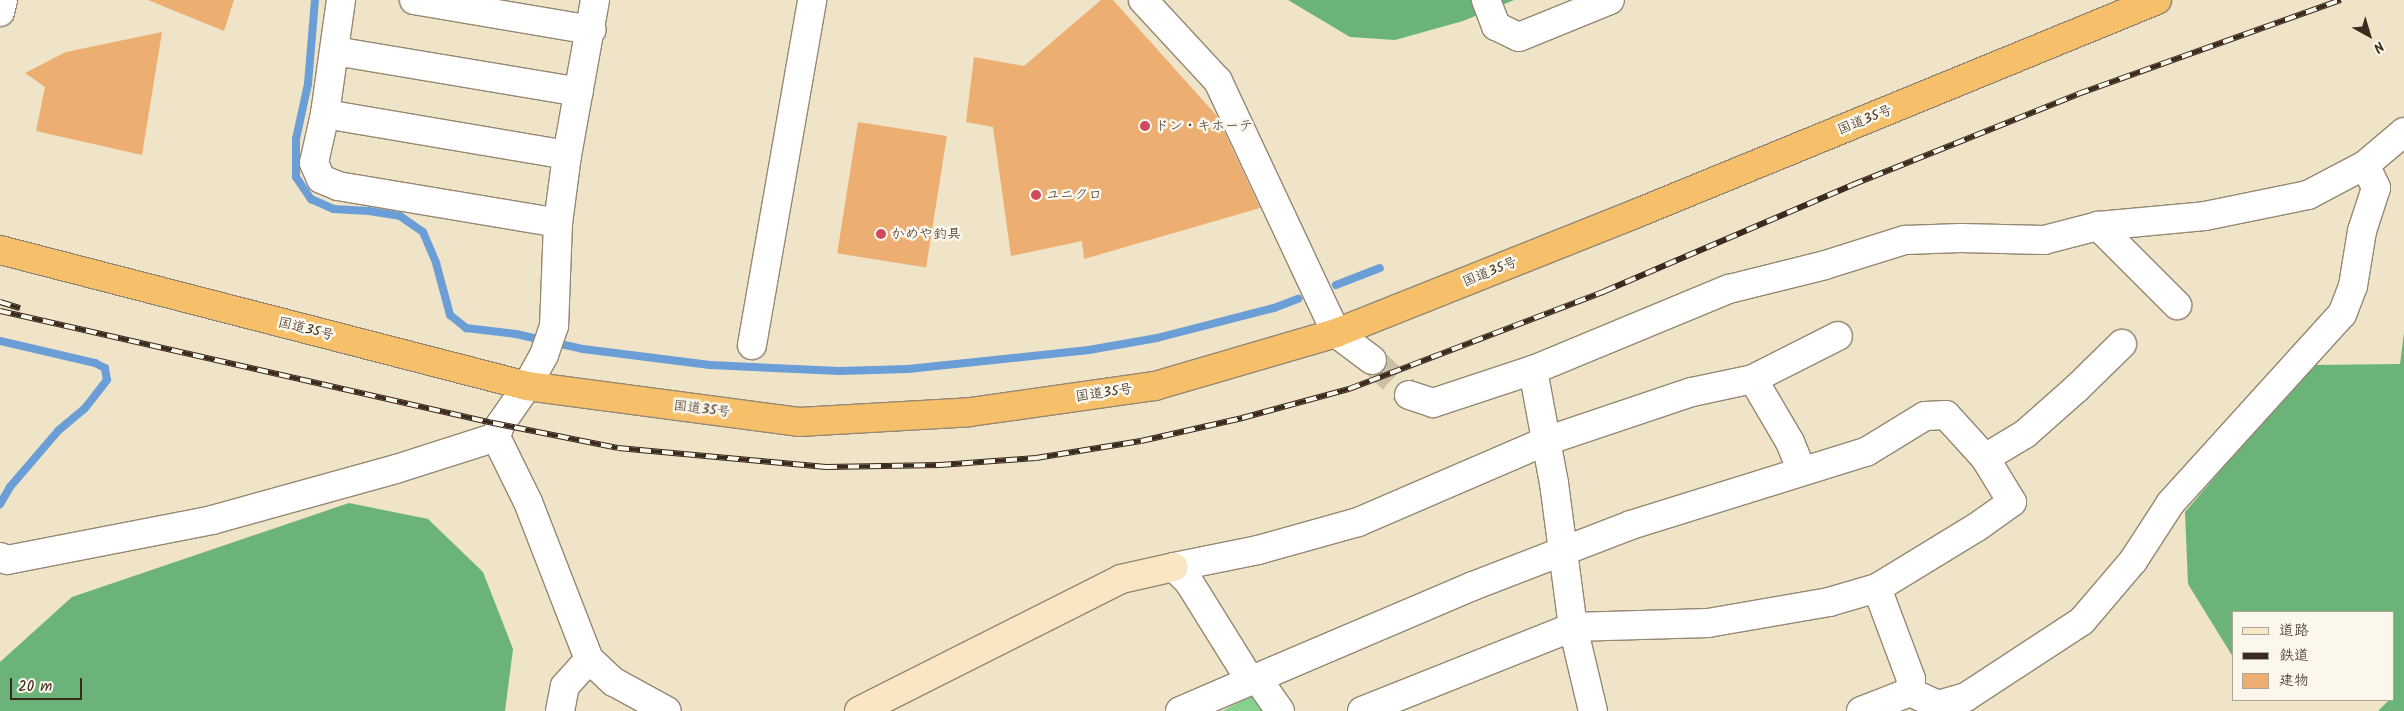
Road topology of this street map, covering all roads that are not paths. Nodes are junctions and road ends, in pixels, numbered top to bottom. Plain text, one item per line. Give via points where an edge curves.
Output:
1 (3, 0) edge
2 (341, 0) edge
3 (414, 0) edge
4 (595, 0) edge
5 (812, 0) edge
6 (1144, 0) edge
7 (1486, 0) edge
8 (1610, 0) edge
9 (2141, 3) edge
10 (0, 12) edge
11 (591, 30) junction
12 (335, 51) junction
13 (579, 92) junction
14 (325, 114) junction
15 (2404, 132) edge
16 (567, 155) junction
17 (2365, 165) junction
18 (558, 222) junction
19 (2098, 226) junction
20 (0, 250) edge
21 (2177, 305) dead end
22 (1336, 333) junction
23 (1838, 336) dead end
24 (2122, 344) dead end
25 (752, 345) dead end
26 (1372, 360) tunnel mouth
27 (1533, 370) junction
28 (1753, 379) junction
29 (526, 386) junction
30 (1409, 395) tunnel mouth
31 (496, 437) junction
32 (1546, 441) junction
33 (1985, 458) junction
34 (1802, 471) junction
35 (1563, 551) junction
36 (2, 563) edge
37 (1174, 568) junction
38 (1877, 588) junction
39 (1573, 627) junction
40 (589, 659) junction
41 (1253, 679) junction
42 (1910, 692) junction
43 (560, 711) edge
44 (667, 711) edge
45 (859, 711) edge
46 (1180, 711) edge
47 (1280, 711) edge
48 (1362, 711) edge
49 (1593, 711) edge
50 (1861, 711) edge

1 - 10 street
2 - 12 street
3 - 11 street
4 - 11 street
5 - 25 street
6 - 22 street via 1218,81
7 - 8 street via 1496,26 1519,37
9 - 22 highway, 国道35号 via 1635,214
11 - 13 street
12 - 13 street
12 - 14 street
13 - 16 street
14 - 16 street
14 - 18 street via 314,163 321,179 338,186
15 - 17 street
16 - 18 street
17 - 19 street via 2308,195 2205,216
17 - 42 street via 2376,188 2362,231 2353,286 2342,314 2170,504 2133,561 2095,606 2082,621 1966,697 1938,705
18 - 29 street via 554,326 544,355
19 - 21 street
19 - 27 street via 2044,240 1905,240 1825,265 1729,289
20 - 29 highway, 国道35号
22 - 26 street
22 - 29 highway, 国道35号 via 1155,386 970,412 799,422
23 - 28 street
24 - 33 street via 2025,434
27 - 30 street via 1433,403
27 - 32 street
28 - 32 street via 1692,392
28 - 34 street via 1790,442
29 - 31 street via 500,424
31 - 36 street via 396,469 212,520
31 - 40 street via 528,502
32 - 35 street
32 - 37 street via 1358,522 1258,550
33 - 34 street via 1946,415 1925,416 1866,452
33 - 38 street via 2012,502
34 - 35 street via 1632,525
35 - 39 street
35 - 41 street
37 - 41 street via 1190,582
37 - 45 street via 1121,579
38 - 39 street via 1829,602 1708,623
38 - 42 street via 1911,679
39 - 48 street
39 - 49 street
40 - 43 street via 565,686
40 - 44 street via 614,682
41 - 46 street
41 - 47 street
42 - 50 street

